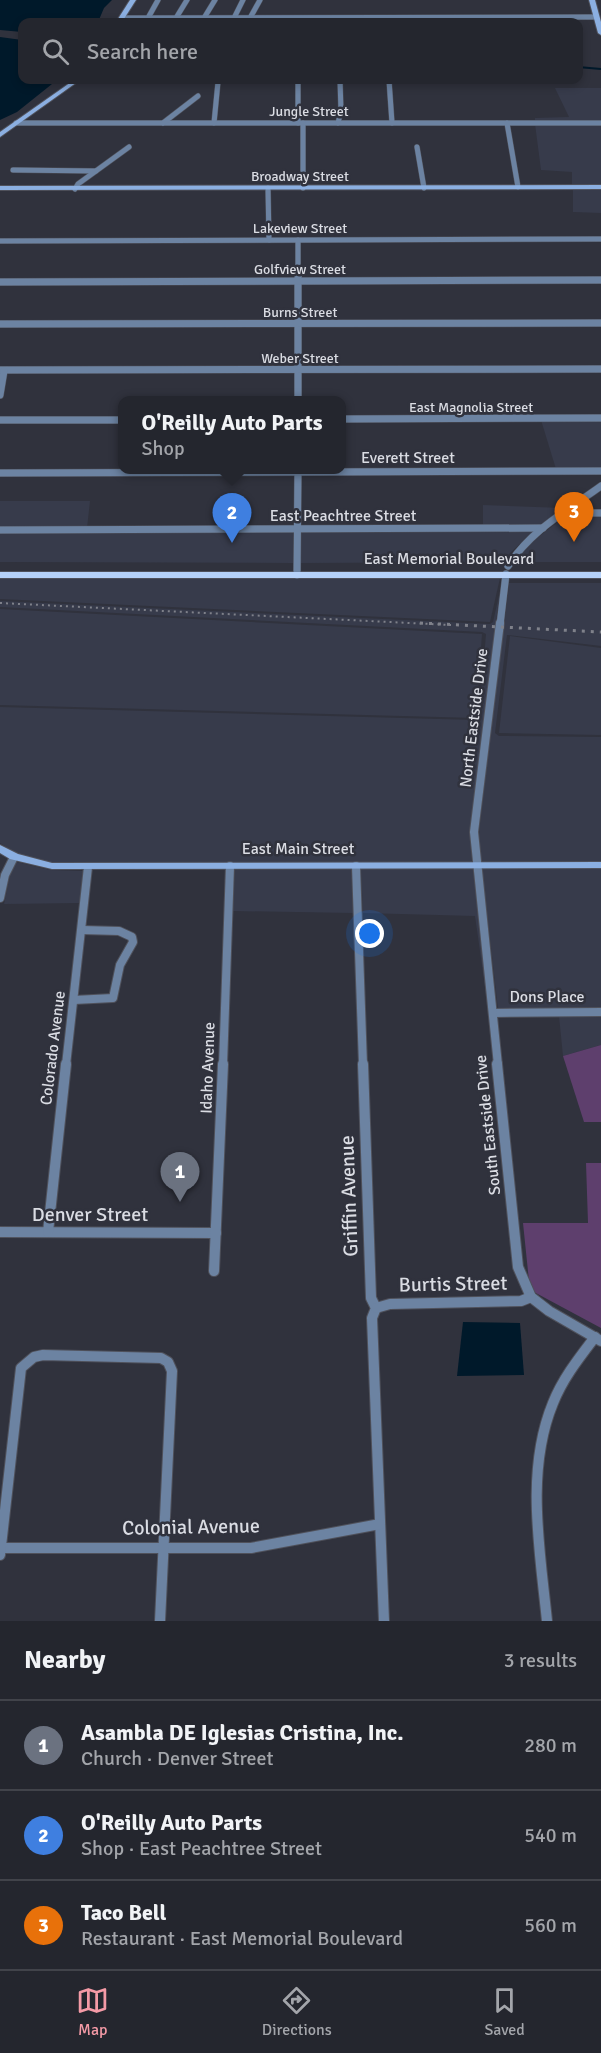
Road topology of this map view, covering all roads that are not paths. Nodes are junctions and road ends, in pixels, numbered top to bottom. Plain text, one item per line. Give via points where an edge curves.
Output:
1 (133, 0) edge
2 (158, 0) edge
3 (187, 0) edge
4 (215, 0) edge
5 (243, 0) edge
6 (260, 0) edge
7 (591, 0) edge
8 (596, 17) junction
9 (122, 18) edge
10 (148, 18) joint
11 (176, 18) junction
12 (204, 18) junction
13 (234, 18) junction
14 (250, 18) junction
15 (601, 33) edge
16 (72, 84) edge
17 (218, 84) edge
18 (298, 84) edge
19 (340, 84) edge
20 (389, 84) edge
21 (198, 96) dead end
22 (16, 123) junction
23 (162, 123) junction
24 (214, 123) junction
25 (301, 123) junction
26 (338, 123) junction
27 (392, 123) junction
28 (507, 123) junction
29 (601, 123) edge
30 (0, 135) edge
31 (129, 147) dead end
32 (417, 147) dead end
33 (13, 170) dead end
34 (96, 171) junction
35 (518, 187) junction
36 (601, 187) edge
37 (0, 188) edge
38 (268, 188) junction
39 (303, 188) junction
40 (424, 188) junction
41 (75, 189) junction
42 (601, 239) edge
43 (269, 240) junction
44 (298, 240) junction
45 (0, 241) edge
46 (601, 280) edge
47 (299, 281) junction
48 (0, 282) edge
49 (601, 323) edge
50 (0, 324) edge
51 (298, 324) junction
52 (601, 369) edge
53 (298, 370) junction
54 (2, 371) edge
55 (0, 395) edge
56 (298, 396) edge
57 (601, 418) edge
58 (346, 419) edge
59 (0, 420) edge
60 (118, 420) edge
61 (346, 471) edge
62 (601, 471) edge
63 (118, 472) edge
64 (0, 473) edge
65 (298, 474) edge
66 (601, 486) edge
67 (565, 513) junction
68 (601, 513) edge
69 (543, 528) junction
70 (297, 529) junction
71 (0, 530) edge
72 (601, 566) edge
73 (0, 567) edge
74 (297, 570) junction
75 (507, 570) junction
76 (68, 571) junction
77 (0, 575) edge
78 (601, 575) edge
79 (0, 848) edge
80 (14, 857) junction
81 (601, 865) edge
82 (230, 866) junction
83 (356, 866) junction
84 (477, 866) junction
85 (88, 867) junction
86 (0, 898) edge
87 (82, 930) junction
88 (74, 1000) junction
89 (601, 1012) edge
90 (493, 1013) junction
91 (0, 1232) edge
92 (48, 1232) junction
93 (216, 1233) junction
94 (214, 1271) dead end
95 (531, 1297) junction
96 (376, 1308) junction
97 (598, 1339) edge
98 (380, 1524) junction
99 (0, 1548) edge
100 (164, 1548) junction
101 (0, 1555) edge
102 (160, 1621) edge
103 (384, 1621) edge
104 (547, 1621) edge

1 - 9 street
2 - 10 street
3 - 11 street
4 - 12 street
5 - 13 street
6 - 14 street
7 - 8 street
8 - 14 street
8 - 15 street
10 - 11 street
11 - 12 street
12 - 13 street
13 - 14 street
16 - 22 street
17 - 24 street
18 - 25 street
19 - 26 street
20 - 27 street
21 - 23 street
22 - 23 street, Jungle Street
22 - 30 street
23 - 24 street, Jungle Street
24 - 25 street, Jungle Street
25 - 26 street, Jungle Street
25 - 39 street
26 - 27 street, Jungle Street
27 - 28 street, Jungle Street
28 - 29 street, Jungle Street
28 - 35 street
31 - 34 street
32 - 40 street
33 - 34 street
34 - 41 street
35 - 36 street, Broadway Street
35 - 40 street, Broadway Street
37 - 41 street, Broadway Street
38 - 39 street, Broadway Street
38 - 41 street, Broadway Street
38 - 43 street
39 - 40 street, Broadway Street
42 - 44 street, Lakeview Street
43 - 44 street, Lakeview Street
43 - 45 street, Lakeview Street
44 - 47 street
46 - 47 street, Golfview Street
47 - 48 street, Golfview Street
47 - 51 street
49 - 51 street, Burns Street
50 - 51 street, Burns Street
51 - 53 street
52 - 53 street, Weber Street
53 - 54 street, Weber Street
53 - 56 street
54 - 55 street
57 - 58 street, East Magnolia Street
59 - 60 street
61 - 62 street, Everett Street
63 - 64 street, Everett Street
65 - 70 street
66 - 67 street
67 - 68 street
67 - 69 street
69 - 70 street, East Peachtree Street
69 - 75 street via 514,554
70 - 71 street, East Peachtree Street
70 - 74 street
72 - 75 main road, East Memorial Boulevard
73 - 76 main road
74 - 75 main road, East Memorial Boulevard
74 - 75 main road, East Memorial Boulevard via 419,574
74 - 76 main road
75 - 78 main road, East Memorial Boulevard
75 - 84 street, North Eastside Drive via 474,832
76 - 77 main road
79 - 80 street, East Main Street
80 - 85 street, East Main Street via 52,866
80 - 86 street via 5,874
81 - 84 street, East Main Street
82 - 83 street, East Main Street
82 - 85 street, East Main Street
82 - 93 street, Idaho Avenue
83 - 84 street, East Main Street
83 - 96 street, Griffin Avenue via 371,1298
84 - 90 street, South Eastside Drive
85 - 87 street, Colorado Avenue
87 - 88 street, Colorado Avenue
87 - 88 street via 124,932 132,937 132,942 120,965 113,998
88 - 92 street, Colorado Avenue
89 - 90 street, Dons Place
90 - 95 street, South Eastside Drive via 518,1267
91 - 92 street, Denver Street
92 - 93 street, Denver Street
93 - 94 street, Idaho Avenue
95 - 96 street, Burtis Street via 521,1301 390,1304
95 - 97 street
96 - 98 street, Griffin Avenue via 372,1318
97 - 104 street via 563,1378 543,1427 537,1509
98 - 100 street, Colonial Avenue via 251,1548
98 - 103 street, Griffin Avenue
99 - 100 street, Colonial Avenue
99 - 100 street via 21,1368 34,1357 154,1356 170,1364 172,1380
99 - 101 street
100 - 102 street

